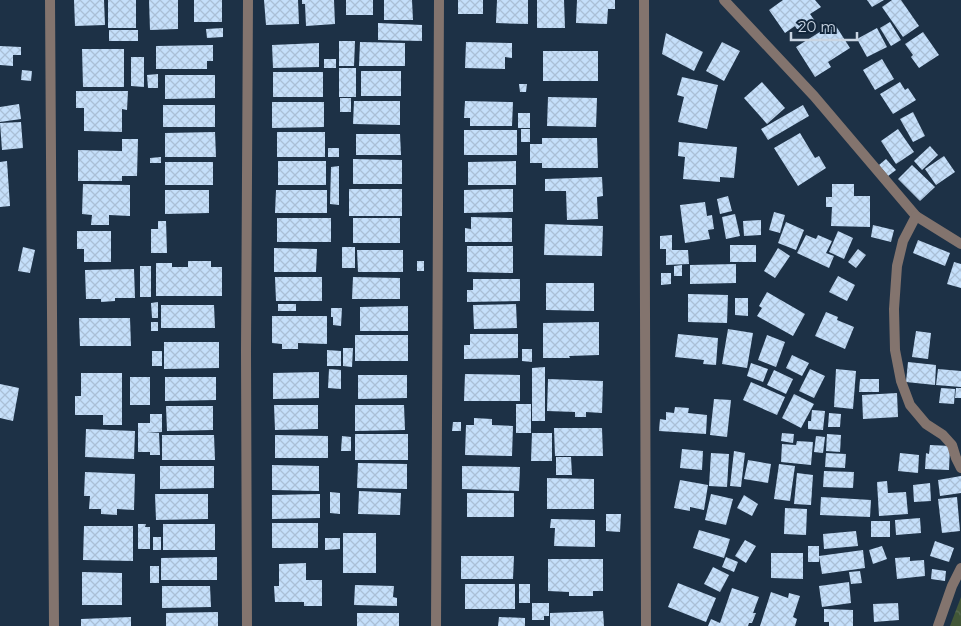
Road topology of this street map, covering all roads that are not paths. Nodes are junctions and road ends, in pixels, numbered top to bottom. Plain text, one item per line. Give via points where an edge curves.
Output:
1 (50, 0) edge
2 (248, 0) edge
3 (439, 0) edge
4 (644, 0) edge
5 (724, 0) edge
6 (916, 216) junction
7 (961, 244) edge
8 (961, 468) edge
9 (961, 568) edge
10 (54, 626) edge
11 (247, 626) edge
12 (436, 626) edge
13 (646, 626) edge
14 (938, 626) edge

1 - 10 street
2 - 11 street
3 - 12 street
4 - 13 street
5 - 6 street via 814,96
6 - 7 street
6 - 8 street via 903,241 897,266 895,350 910,405 926,424 952,445
9 - 14 street

